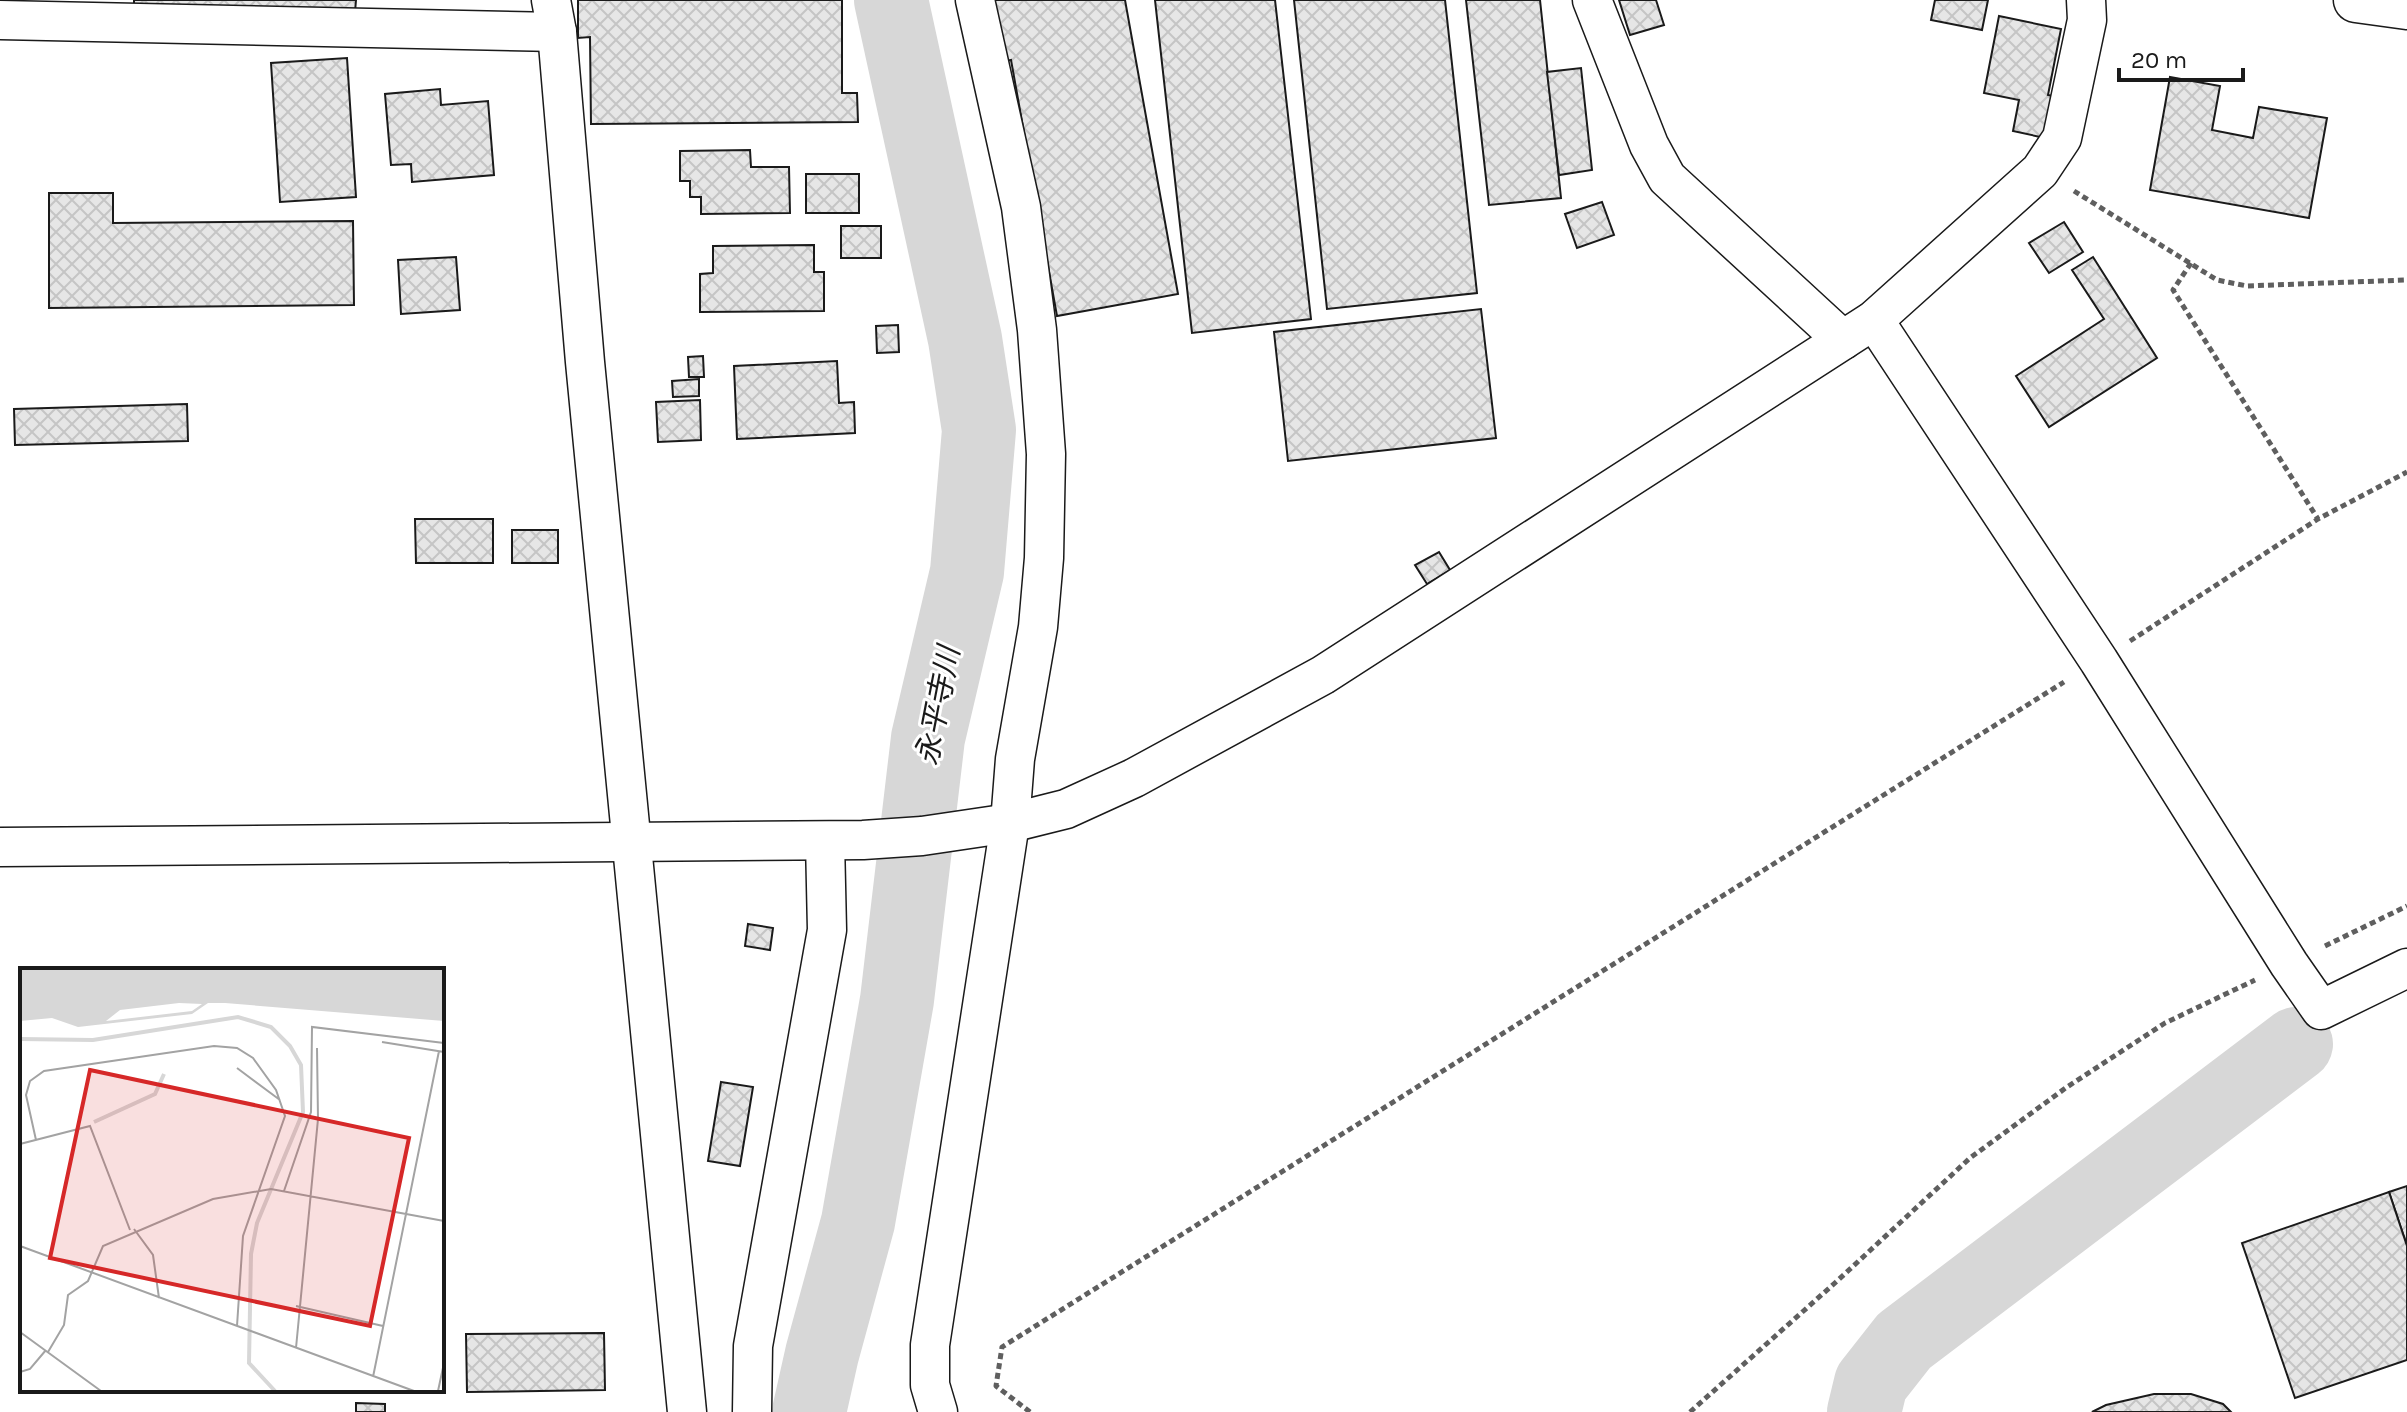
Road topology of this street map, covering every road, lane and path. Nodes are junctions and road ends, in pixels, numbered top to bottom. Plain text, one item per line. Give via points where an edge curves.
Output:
1 (975, 0) edge
2 (1592, 0) edge
3 (2086, 0) edge
4 (2356, 0) edge
5 (2407, 7) edge
6 (554, 16) edge
7 (0, 20) edge
8 (2040, 171) junction
9 (2191, 263) junction
10 (2407, 280) edge
11 (1859, 330) junction
12 (2407, 472) edge
13 (2318, 519) junction
14 (2099, 661) junction
15 (998, 826) junction
16 (630, 841) junction
17 (825, 841) junction
18 (0, 847) edge
19 (2407, 906) edge
20 (2289, 964) junction
21 (2407, 968) edge
22 (687, 1412) edge
23 (752, 1412) edge
24 (938, 1412) edge
25 (1030, 1412) edge
26 (1690, 1412) edge

1 - 15 street via 1021,207 1046,454 1039,613 1015,759
2 - 11 street via 1667,178
3 - 8 street via 2087,20 2062,138
4 - 5 highway
6 - 7 street
6 - 16 street
8 - 9 path
8 - 11 street
9 - 10 path via 2217,280 2247,286
9 - 13 path via 2173,290
11 - 14 street
11 - 15 street via 1323,675 1134,778 1066,809
12 - 13 path
13 - 14 path
14 - 20 street
14 - 25 path via 1002,1347 996,1386
15 - 17 street
15 - 24 street via 930,1345 930,1385
16 - 17 street
16 - 18 street
16 - 22 street
17 - 23 street via 827,930 753,1346
19 - 20 path
20 - 21 street via 2321,1010
20 - 26 path via 2165,1023 1970,1158

